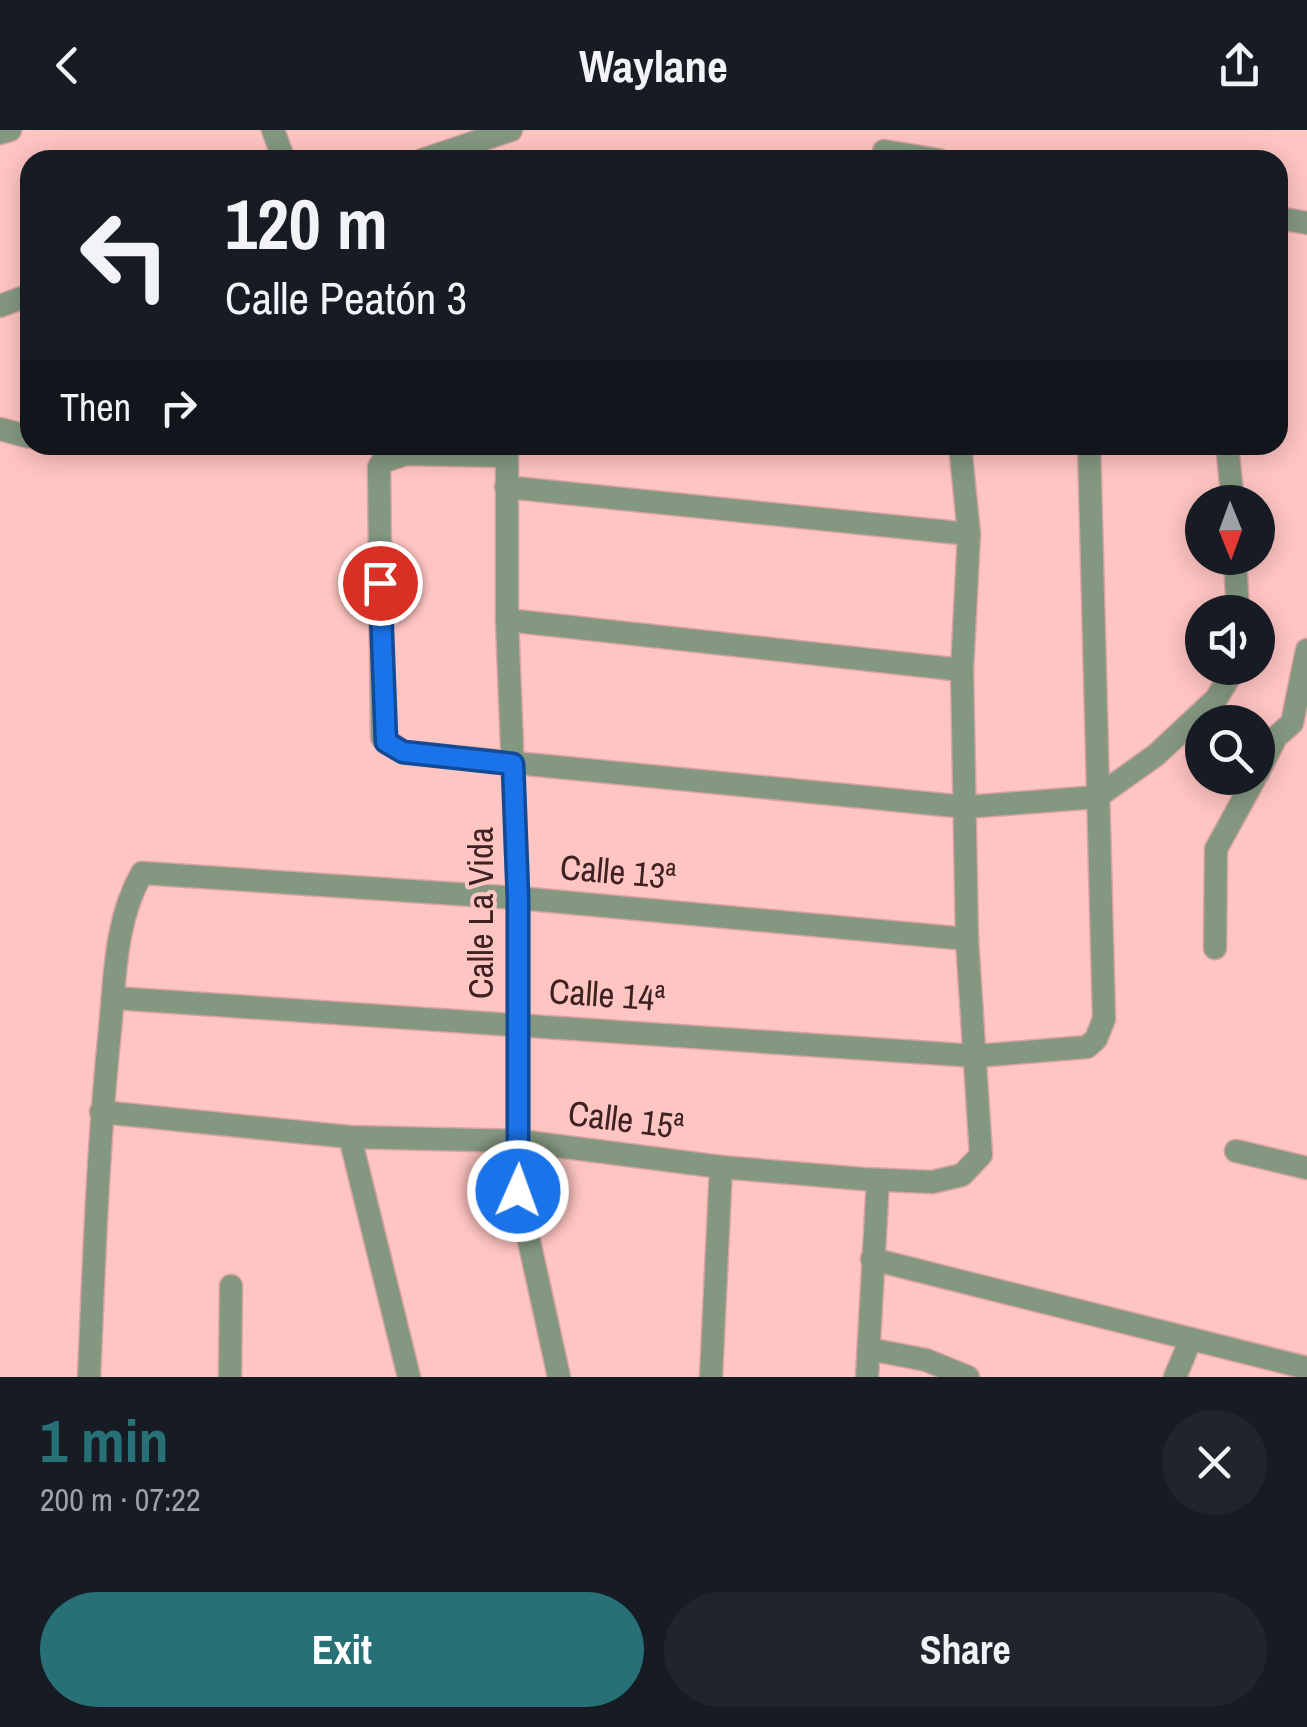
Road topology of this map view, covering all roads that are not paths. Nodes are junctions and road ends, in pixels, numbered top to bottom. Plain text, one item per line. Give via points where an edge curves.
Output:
1 (10, 130) edge
2 (511, 130) edge
3 (0, 134) edge
4 (452, 150) edge
5 (403, 455) edge
6 (507, 455) edge
7 (961, 455) edge
8 (1089, 455) edge
9 (1227, 455) edge
10 (1230, 485) edge
11 (506, 487) junction
12 (968, 534) junction
13 (508, 620) junction
14 (1307, 650) edge
15 (962, 670) junction
16 (1225, 685) edge
17 (1275, 739) edge
18 (513, 764) junction
19 (1245, 795) edge
20 (1098, 797) junction
21 (966, 807) junction
22 (518, 898) junction
23 (967, 939) junction
24 (1215, 948) dead end
25 (113, 998) junction
26 (516, 1024) junction
27 (976, 1056) junction
28 (101, 1112) junction
29 (350, 1137) junction
30 (519, 1142) junction
31 (1236, 1151) dead end
32 (721, 1167) junction
33 (1307, 1168) edge
34 (878, 1180) junction
35 (872, 1259) junction
36 (230, 1286) dead end
37 (1191, 1339) junction
38 (868, 1349) junction
39 (1307, 1368) edge
40 (89, 1377) edge
41 (230, 1377) edge
42 (409, 1377) edge
43 (559, 1377) edge
44 (710, 1377) edge
45 (868, 1377) edge
46 (968, 1377) edge
47 (1175, 1377) edge

1 - 3 street
2 - 4 street
5 - 18 street via 378,467 382,737 403,752
6 - 11 street, Calle La Vida
7 - 12 street
8 - 20 street
9 - 10 street
11 - 12 street
11 - 13 street, Calle La Vida
12 - 15 street
13 - 15 street
13 - 18 street, Calle La Vida
14 - 17 street via 1292,723
15 - 21 street
16 - 20 street via 1156,755
18 - 21 street
18 - 22 street, Calle La Vida
19 - 24 street via 1216,849
20 - 21 street
20 - 27 street, Calle 14ª via 1101,1031 1076,1051
21 - 23 street
22 - 23 street, Calle 13ª
22 - 25 street, Calle 13ª via 142,873 125,903
22 - 26 street, Calle La Vida
23 - 27 street
25 - 26 street, Calle 14ª
25 - 28 street
26 - 27 street, Calle 14ª
26 - 30 street, Calle La Vida
27 - 34 street, Calle 15ª via 981,1155 962,1175 932,1182
28 - 29 street, Calle 15ª
28 - 40 street
29 - 30 street, Calle 15ª
29 - 42 street
30 - 32 street, Calle 15ª
30 - 43 street, Calle La Vida via 518,1191
31 - 33 street
32 - 34 street, Calle 15ª
32 - 44 street
34 - 35 street
35 - 37 street
35 - 38 street
36 - 41 street
37 - 39 street
37 - 47 street
38 - 45 street
38 - 46 street via 926,1360

